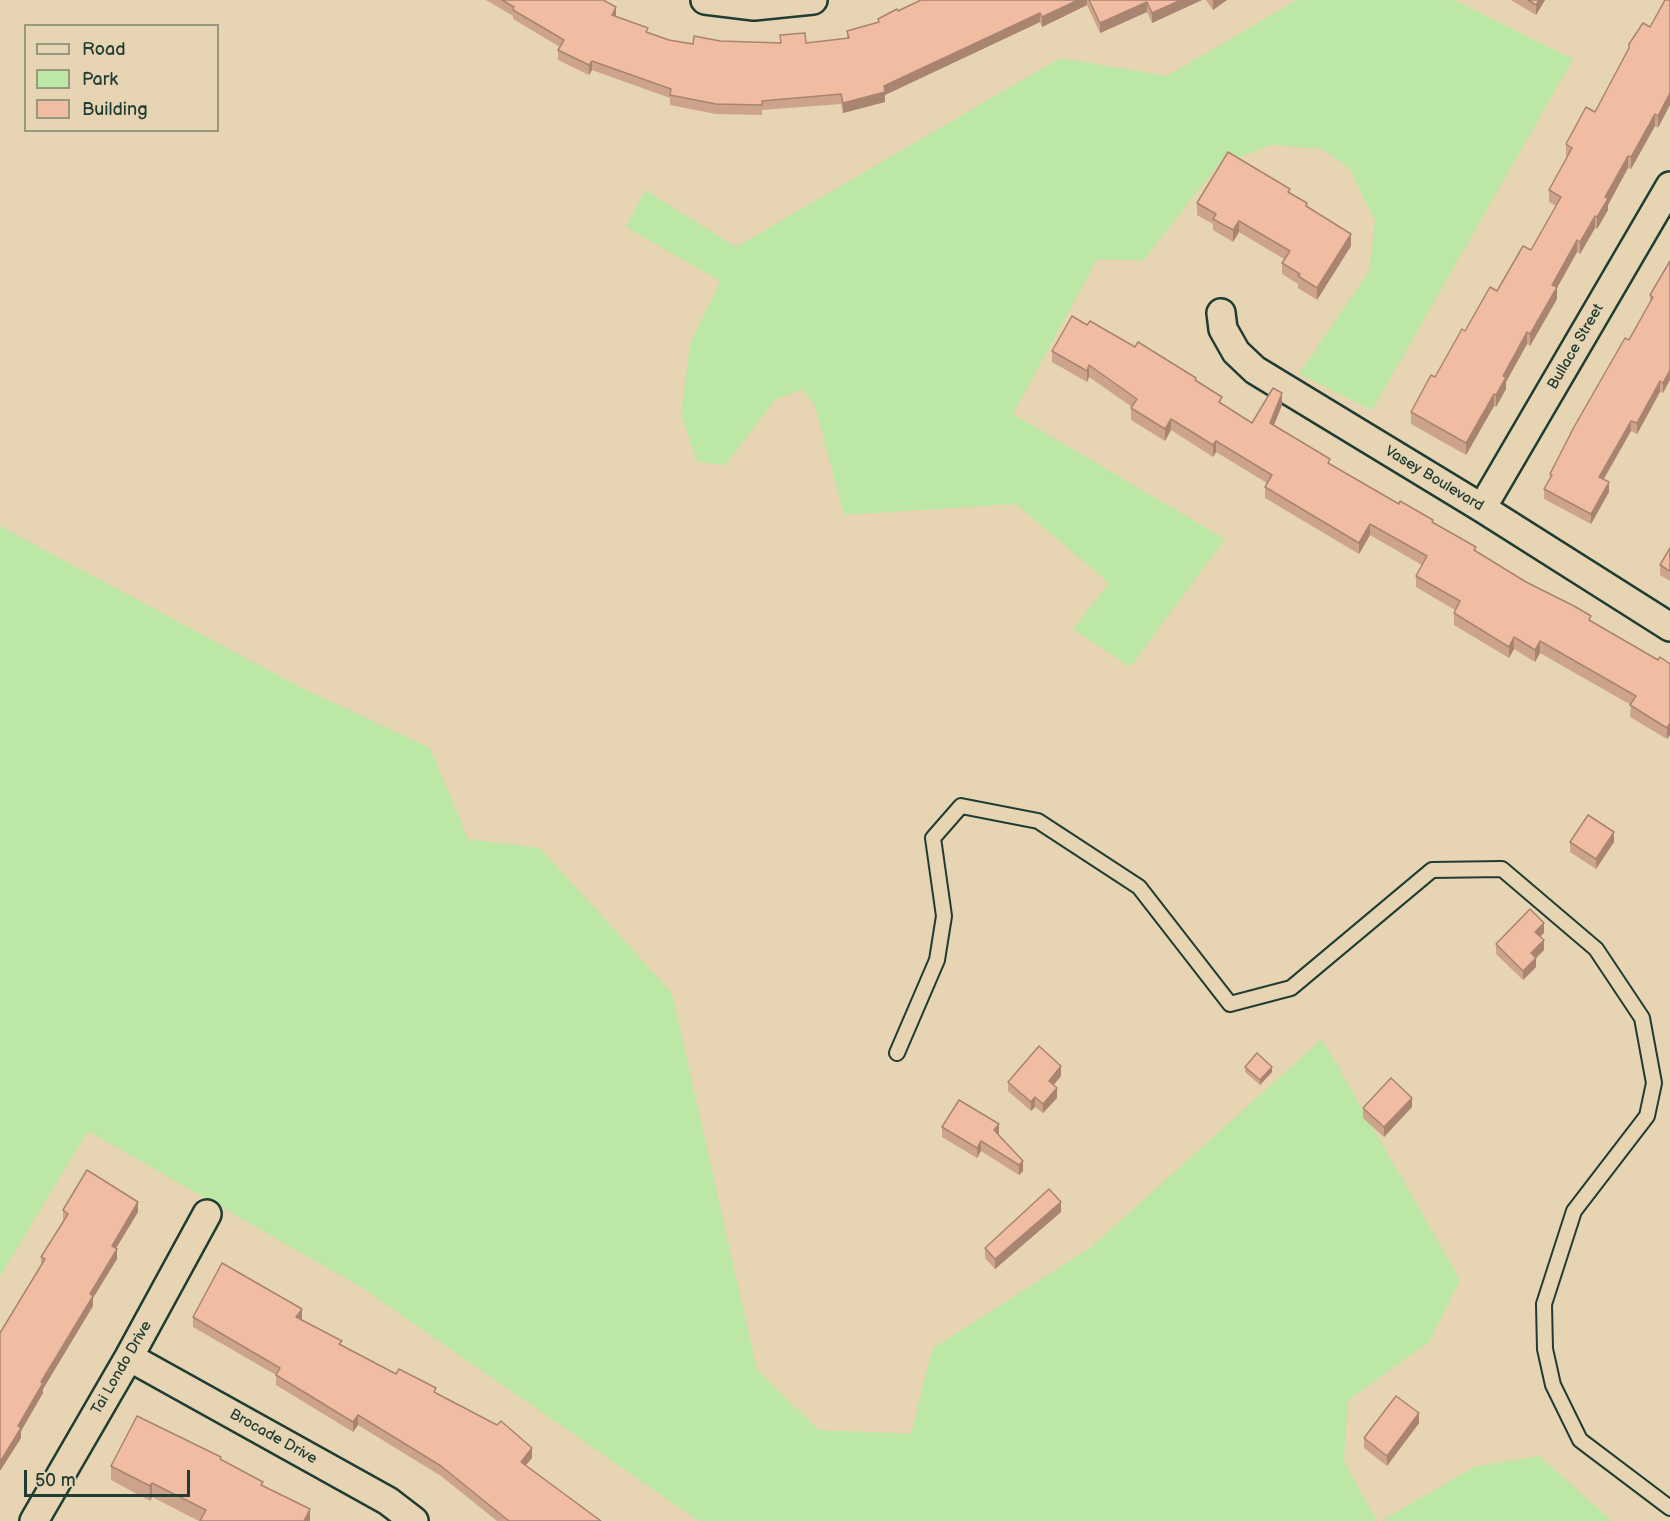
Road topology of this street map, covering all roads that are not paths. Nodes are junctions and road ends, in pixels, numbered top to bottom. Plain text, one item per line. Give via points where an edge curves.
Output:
1 (705, 0) edge
2 (813, 0) edge
3 (1670, 186) edge
4 (1221, 314) dead end
5 (1482, 508) junction
6 (1670, 627) edge
7 (897, 1053) dead end
8 (207, 1214) dead end
9 (129, 1357) junction
10 (1670, 1508) edge
11 (34, 1521) edge
12 (414, 1521) edge

1 - 2 street via 754,6
3 - 5 street, Bullace Street
4 - 5 street, Vasey Boulevard via 1223,329 1236,352 1255,370
5 - 6 street, Vasey Boulevard
7 - 10 lane via 938,960 944,916 933,838 961,806 1038,821 1139,887 1230,1004 1291,988 1432,870 1502,869 1596,950 1642,1018 1654,1083 1647,1116 1574,1211 1544,1304 1545,1349 1553,1385 1580,1440
8 - 9 street, Tai Londo Drive
9 - 11 street, Tai Londo Drive
9 - 12 street, Brocade Drive via 388,1501

